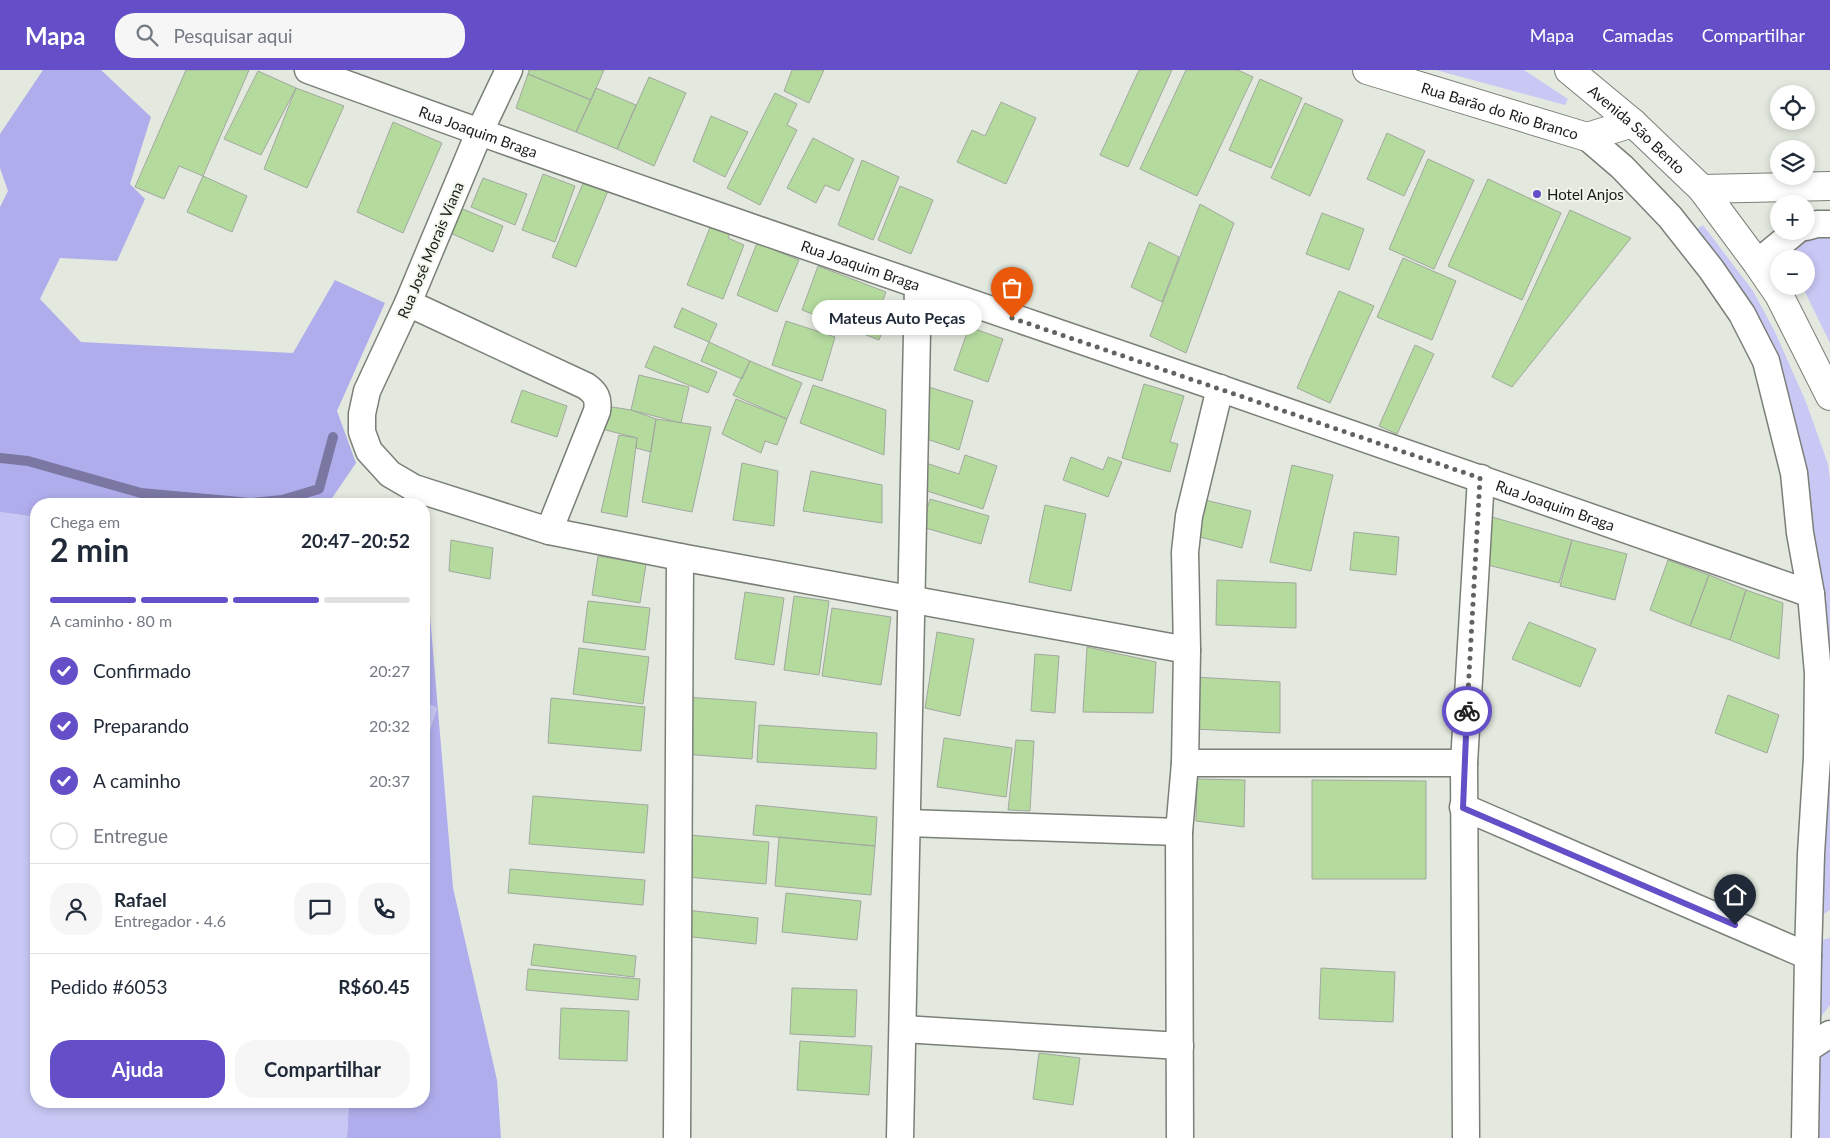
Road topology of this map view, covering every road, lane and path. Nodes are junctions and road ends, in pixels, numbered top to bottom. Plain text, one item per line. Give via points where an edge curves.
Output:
1 (308, 70) edge
2 (510, 70) edge
3 (1367, 70) edge
4 (1569, 70) edge
5 (1633, 123) junction
6 (479, 133) junction
7 (1587, 137) junction
8 (1830, 186) edge
9 (1702, 189) junction
10 (1830, 224) edge
11 (1815, 225) edge
12 (1785, 240) edge
13 (1757, 263) junction
14 (918, 286) junction
15 (408, 303) junction
16 (1220, 388) junction
17 (1830, 396) edge
18 (1480, 478) junction
19 (549, 531) junction
20 (680, 557) junction
21 (1811, 594) junction
22 (912, 600) junction
23 (1187, 650) junction
24 (1184, 763) junction
25 (1464, 763) junction
26 (1463, 808) junction
27 (907, 823) junction
28 (1179, 832) junction
29 (1808, 956) junction
30 (903, 1029) junction
31 (1830, 1034) edge
32 (1180, 1046) junction
33 (1808, 1049) junction
34 (677, 1138) edge
35 (900, 1138) edge
36 (1180, 1138) edge
37 (1466, 1138) edge
38 (1805, 1138) edge

1 - 6 street, Rua Joaquim Braga
2 - 6 street, Rua José Morais Viana
3 - 7 main road, Rua Barão do Rio Branco
4 - 5 main road, Avenida São Bento
5 - 7 main road, Rua Barão do Rio Branco
5 - 9 main road, Avenida São Bento
6 - 14 street, Rua Joaquim Braga
6 - 15 street, Rua José Morais Viana
7 - 21 street via 1622,167 1670,217 1742,314 1766,361 1794,473
8 - 9 main road
9 - 13 main road, Avenida São Bento
10 - 11 street
12 - 13 street
13 - 17 main road, Avenida São Bento via 1779,296
14 - 16 street, Rua Joaquim Braga
14 - 22 street
15 - 19 street via 594,392 598,401 597,411
15 - 19 street, Rua José Morais Viana via 367,391 362,432 369,451 390,474 414,488
16 - 18 street, Rua Joaquim Braga
16 - 23 street via 1189,516
18 - 21 street, Rua Joaquim Braga
18 - 25 street
19 - 20 street
20 - 22 street
20 - 34 street
21 - 29 street via 1818,692
22 - 23 street
22 - 27 street
23 - 24 street
24 - 25 street
24 - 28 street
25 - 26 street
26 - 29 street
26 - 37 street
27 - 28 street
27 - 30 street
28 - 32 street
29 - 33 street
30 - 32 street
30 - 35 street
31 - 33 street
32 - 36 street
33 - 38 street

